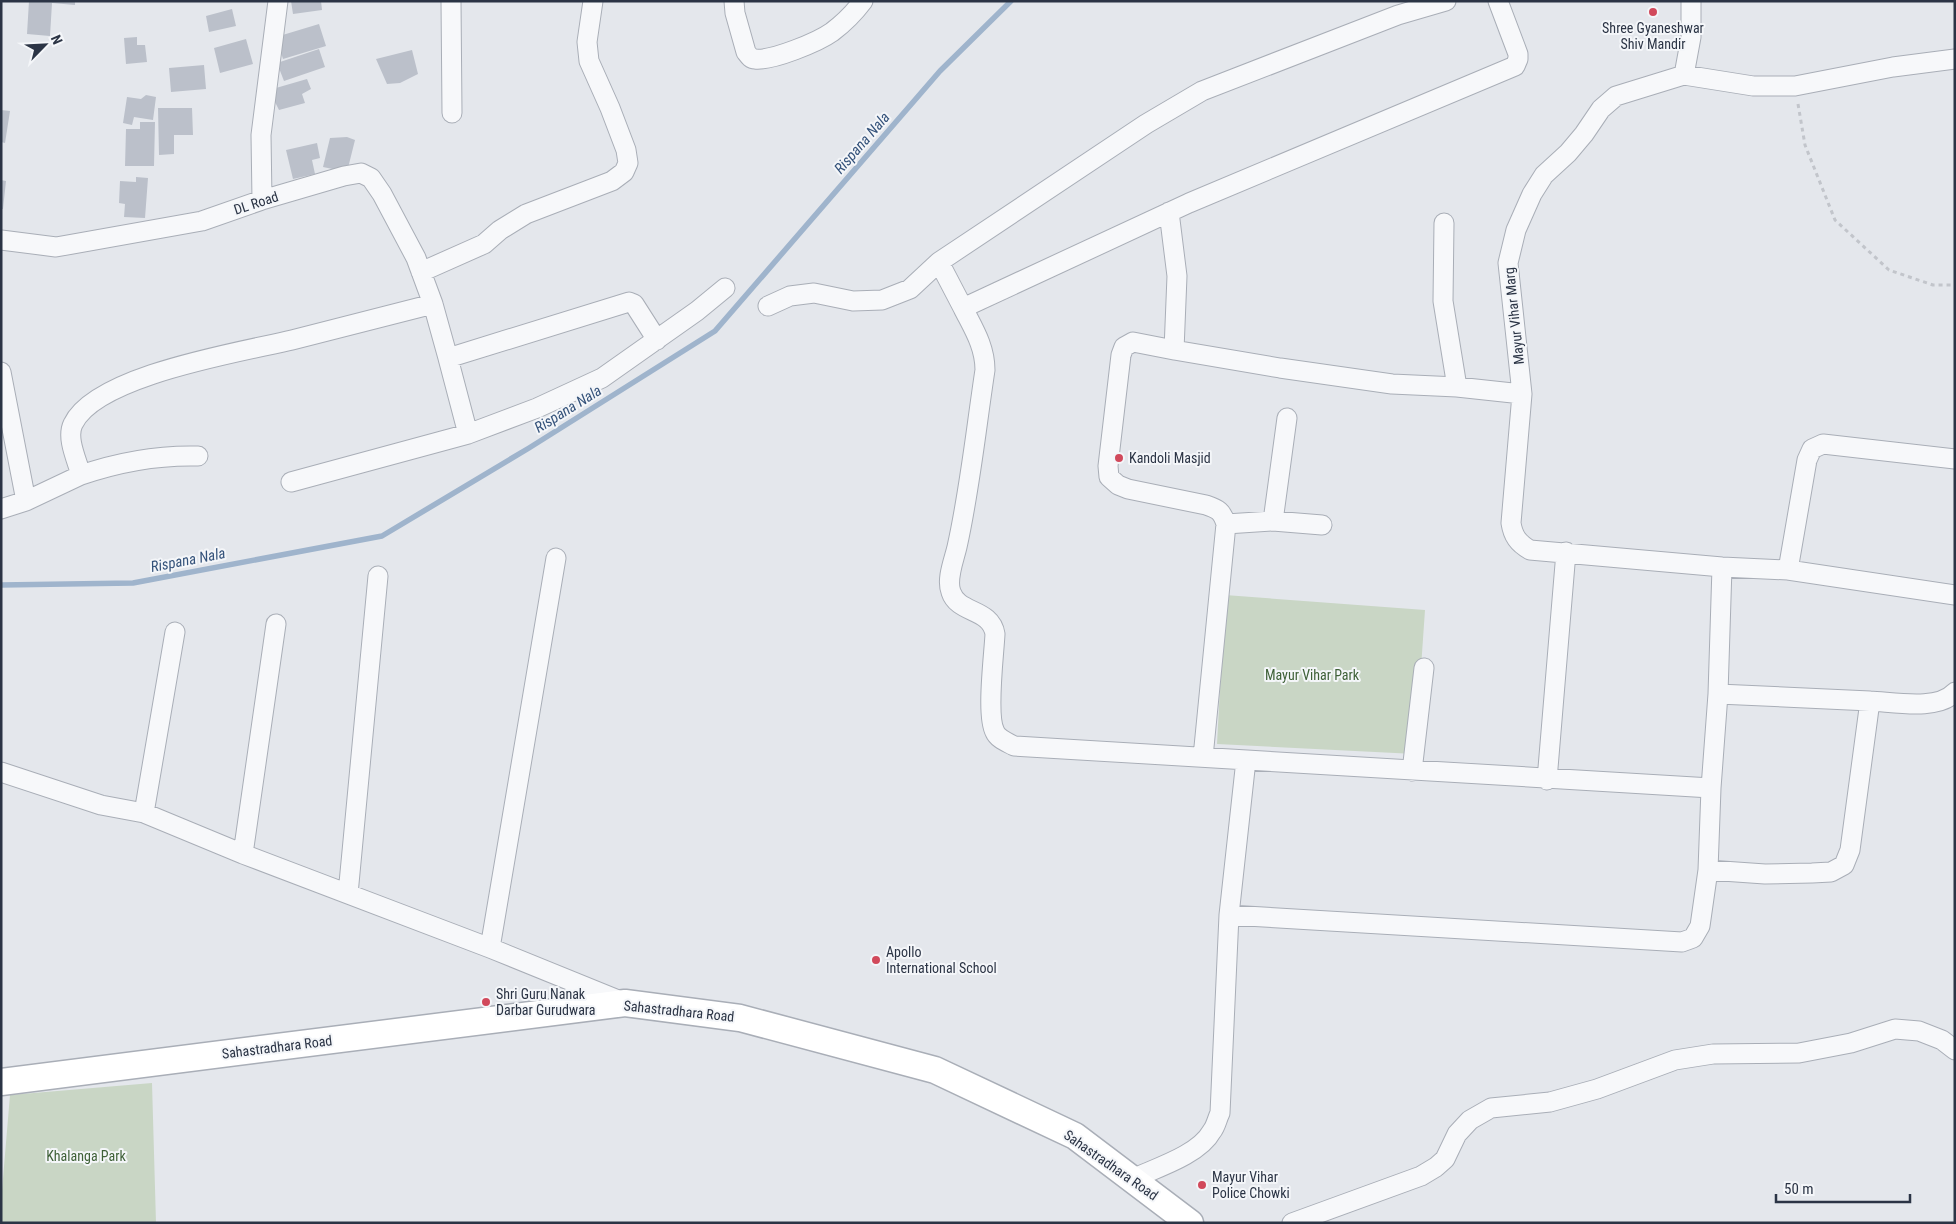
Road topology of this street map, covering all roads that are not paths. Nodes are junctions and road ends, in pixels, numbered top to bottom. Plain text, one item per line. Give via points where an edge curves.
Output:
1 (278, 1) edge
2 (451, 1) edge
3 (593, 1) edge
4 (734, 1) edge
5 (863, 1) edge
6 (1446, 1) edge
7 (1498, 1) edge
8 (1691, 1) edge
9 (1955, 59) edge
10 (1684, 75) junction
11 (452, 113) dead end
12 (262, 200) junction
13 (1169, 212) junction
14 (1444, 223) dead end
15 (1, 240) edge
16 (939, 262) junction
17 (421, 272) junction
18 (725, 288) dead end
19 (433, 304) junction
20 (768, 306) dead end
21 (963, 308) junction
22 (657, 340) junction
23 (1174, 350) junction
24 (448, 358) junction
25 (1, 372) edge
26 (1457, 387) junction
27 (1522, 394) junction
28 (1287, 418) dead end
29 (468, 434) junction
30 (198, 456) dead end
31 (1955, 459) edge
32 (81, 475) junction
33 (291, 482) dead end
34 (26, 501) junction
35 (1, 508) edge
36 (1273, 521) junction
37 (1226, 524) junction
38 (1322, 525) dead end
39 (1566, 552) junction
40 (556, 558) dead end
41 (1722, 567) junction
42 (1788, 570) junction
43 (378, 576) dead end
44 (1955, 594) edge
45 (276, 624) dead end
46 (175, 632) dead end
47 (1424, 668) dead end
48 (1718, 694) junction
49 (1951, 700) edge
50 (1870, 701) junction
51 (1204, 757) junction
52 (1246, 760) junction
53 (1412, 771) junction
54 (1, 772) edge
55 (1547, 780) junction
56 (1711, 788) junction
57 (144, 813) junction
58 (243, 854) junction
59 (1708, 870) junction
60 (348, 894) junction
61 (1229, 916) junction
62 (490, 948) junction
63 (625, 1003) junction
64 (1955, 1050) edge
65 (1, 1082) edge
66 (1132, 1179) junction
67 (1190, 1223) edge
68 (1292, 1223) edge

1 - 12 street via 261,135
2 - 11 street
3 - 17 street via 587,42 589,61 626,150 628,163 624,172 612,181 526,214 484,244
4 - 5 street via 746,52 755,59 799,49 831,32 852,16
6 - 16 street via 1398,15 1202,91 1146,124
7 - 13 street via 1518,54 1515,66
8 - 10 street via 1691,37
9 - 10 street via 1795,86 1753,86
10 - 27 street, Mayur Vihar Marg via 1616,96 1600,109 1584,134 1544,175 1532,194 1516,230 1508,263
12 - 15 street, DL Road via 202,221 56,247
12 - 17 street, DL Road via 361,173 371,178 382,194
13 - 21 street
13 - 23 street via 1177,276
14 - 26 street via 1443,301
16 - 20 street via 910,289 882,300 853,300 814,294 790,296
16 - 21 street
17 - 19 street, DL Road
18 - 22 street
19 - 24 street, DL Road
19 - 32 street via 179,366 121,386 98,398 73,423 70,435
21 - 51 street via 978,337 985,370 950,591 957,603 986,617 994,626 990,719 995,733 1014,746
22 - 24 street via 634,304 628,302
22 - 29 street via 602,378 537,408
23 - 26 street via 1392,384
23 - 37 street via 1133,342 1124,347 1109,477 1128,489 1216,509
24 - 29 street, DL Road
25 - 34 street
26 - 27 street
27 - 39 street, Mayur Vihar Marg via 1511,523 1513,535 1530,550
28 - 36 street
29 - 33 street
30 - 32 street via 170,455 105,466
31 - 42 street via 1823,444 1812,449 1807,460
32 - 34 street
34 - 35 street
36 - 37 street
36 - 38 street
37 - 51 street
39 - 41 street
39 - 55 street
40 - 62 street
41 - 42 street
41 - 48 street
42 - 44 street
43 - 60 street
45 - 58 street
46 - 57 street
47 - 53 street
48 - 50 street
48 - 56 street
49 - 50 street via 1933,704
50 - 59 street via 1850,850 1844,865 1830,872 1765,874
51 - 52 street
52 - 53 street
52 - 61 street
53 - 55 street
54 - 57 street via 102,805
55 - 56 street
56 - 59 street
57 - 58 street
58 - 60 street
59 - 61 street via 1700,926 1693,938 1682,942
60 - 62 street
61 - 66 street via 1220,1113 1212,1132 1202,1144 1180,1158
62 - 63 street
63 - 65 main road, Sahastradhara Road
63 - 66 main road, Sahastradhara Road via 740,1018 934,1070 1075,1136
64 - 68 street via 1942,1040 1919,1031 1895,1029 1851,1043 1799,1053 1713,1054 1675,1060 1597,1089 1550,1102 1491,1108 1470,1120 1458,1134 1445,1159 1421,1176
66 - 67 main road, Sahastradhara Road

